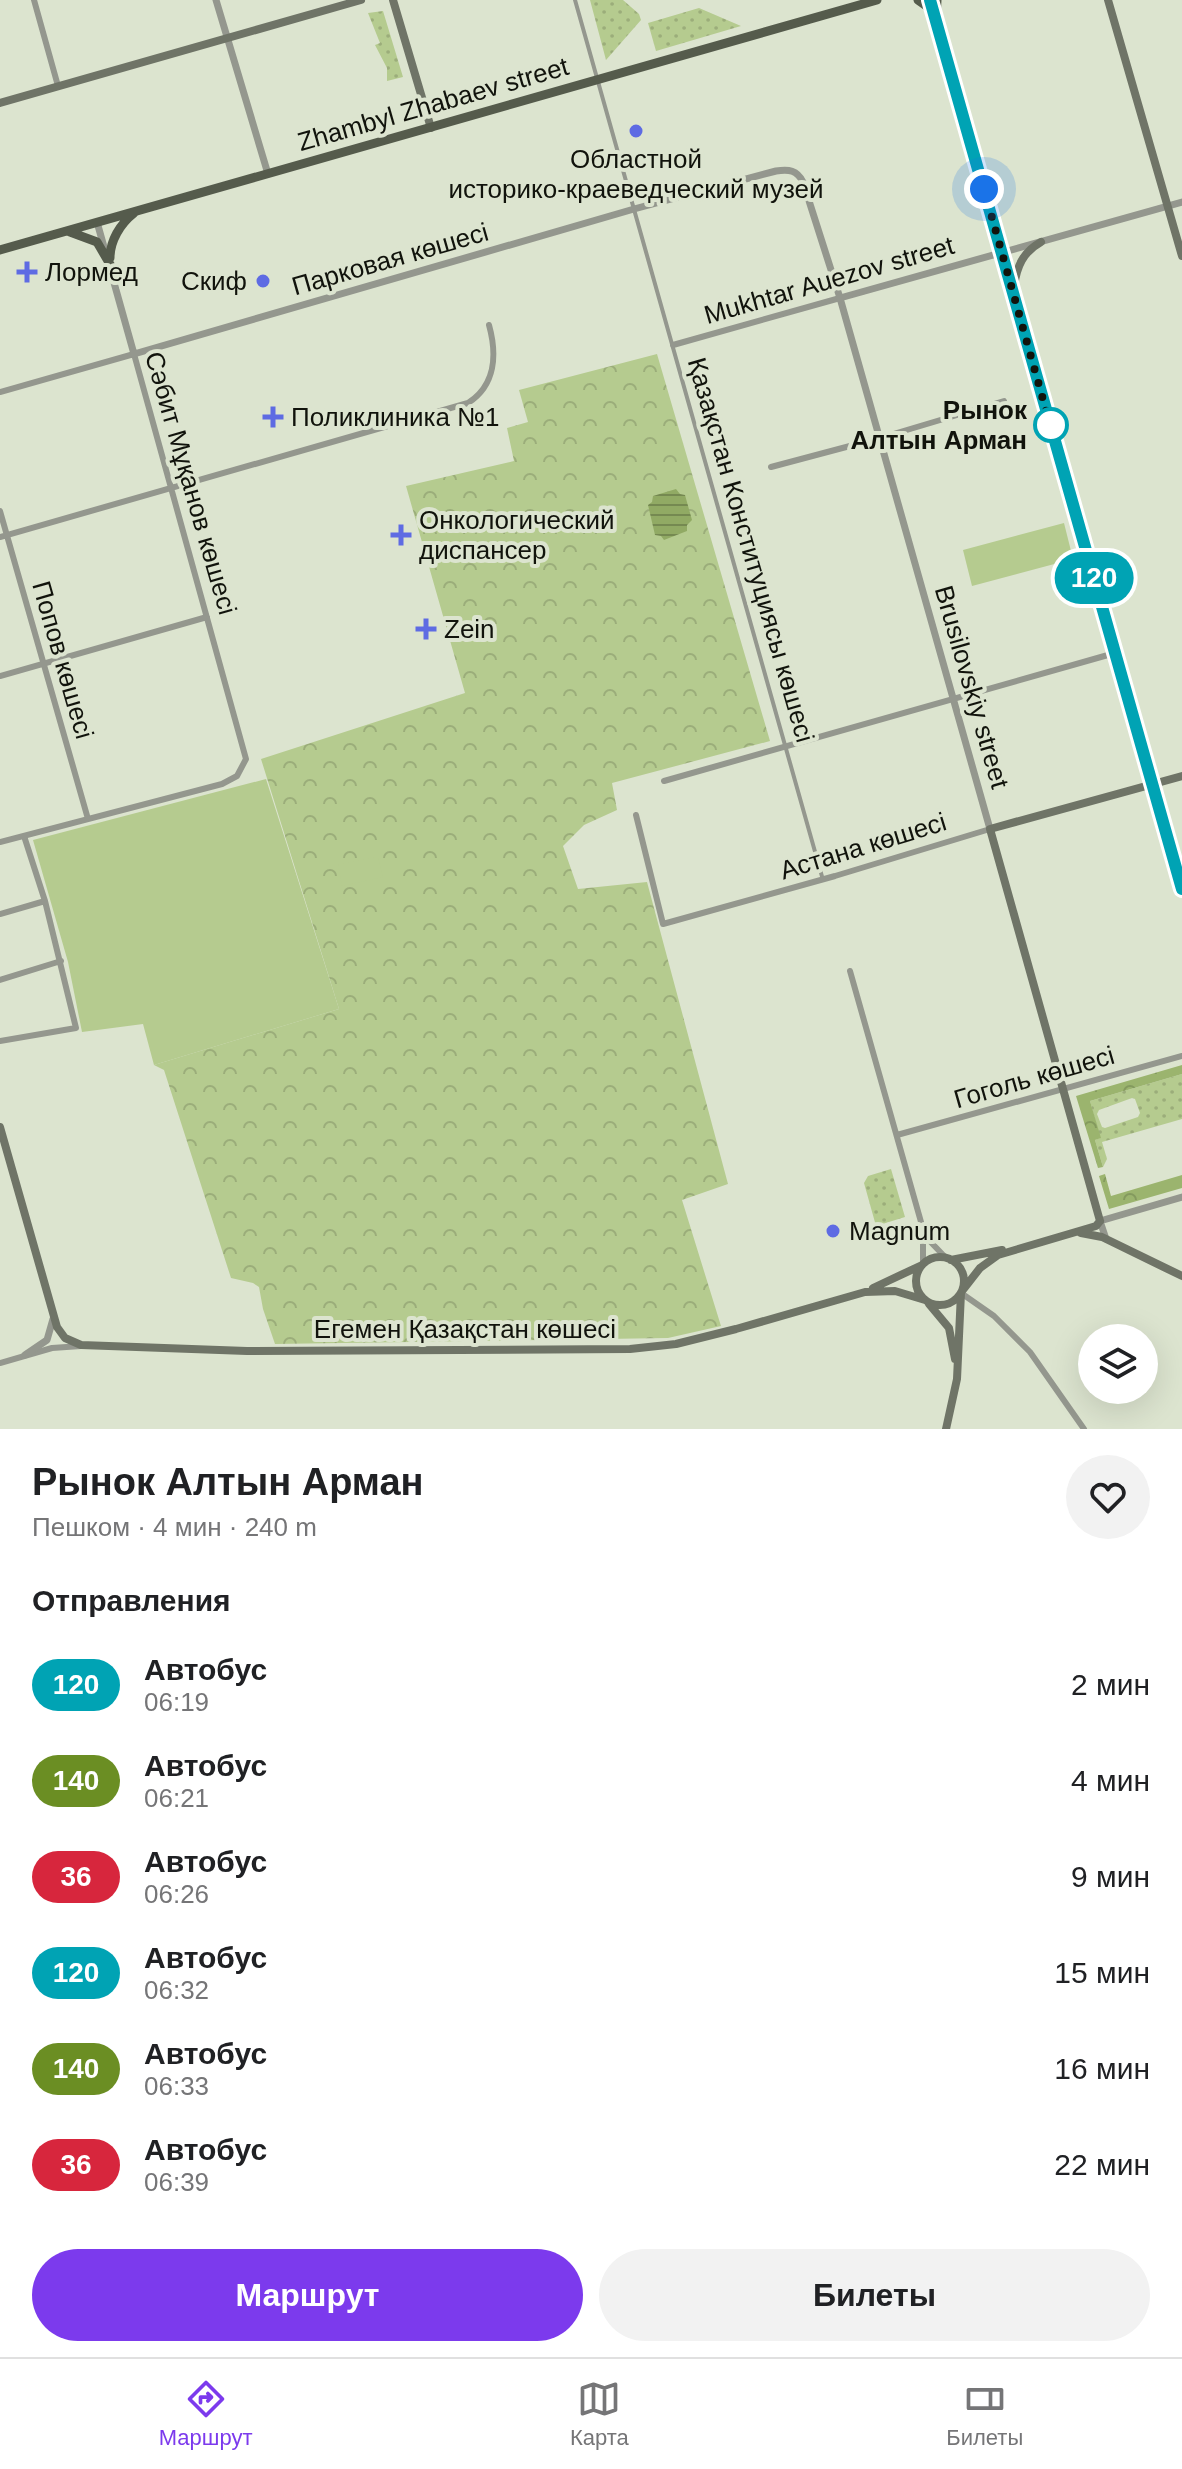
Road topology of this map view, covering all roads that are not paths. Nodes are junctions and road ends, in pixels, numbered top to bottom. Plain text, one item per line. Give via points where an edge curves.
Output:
1 (34, 0) edge
2 (216, 0) edge
3 (361, 0) edge
4 (393, 0) edge
5 (575, 0) edge
6 (877, 0) edge
7 (918, 0) edge
8 (930, 0) edge
9 (937, 0) edge
10 (1108, 0) edge
11 (936, 22) junction
12 (227, 38) junction
13 (598, 80) junction
14 (58, 86) junction
15 (0, 103) edge
16 (431, 128) junction
17 (792, 171) joint
18 (268, 174) junction
19 (1182, 202) edge
20 (1168, 206) junction
21 (634, 209) junction
22 (138, 211) junction
23 (97, 222) junction
24 (59, 232) junction
25 (1041, 242) junction
26 (0, 250) edge
27 (1002, 253) junction
28 (1182, 256) edge
29 (111, 266) junction
30 (1013, 293) junction
31 (840, 298) junction
32 (489, 325) dead end
33 (673, 345) junction
34 (134, 354) junction
35 (0, 392) edge
36 (1004, 401) dead end
37 (880, 438) junction
38 (771, 467) dead end
39 (171, 488) junction
40 (0, 511) edge
41 (3, 536) edge
42 (207, 617) junction
43 (1115, 653) junction
44 (44, 663) junction
45 (0, 676) edge
46 (954, 697) junction
47 (785, 746) junction
48 (1182, 776) edge
49 (664, 781) dead end
50 (1152, 784) junction
51 (636, 815) dead end
52 (88, 819) junction
53 (990, 829) junction
54 (24, 836) junction
55 (0, 842) edge
56 (823, 880) junction
57 (1182, 889) edge
58 (45, 901) junction
59 (0, 914) edge
60 (61, 961) junction
61 (850, 971) dead end
62 (0, 980) edge
63 (0, 1041) edge
64 (1182, 1056) edge
65 (1062, 1091) junction
66 (0, 1127) edge
67 (897, 1135) junction
68 (1182, 1197) edge
69 (1116, 1217) junction
70 (1100, 1221) junction
71 (924, 1235) junction
72 (1063, 1236) junction
73 (1106, 1238) junction
74 (948, 1259) junction
75 (923, 1264) junction
76 (1182, 1276) edge
77 (865, 1292) junction
78 (962, 1292) junction
79 (926, 1301) junction
80 (53, 1316) junction
81 (92, 1346) junction
82 (25, 1355) junction
83 (0, 1363) edge
84 (957, 1379) junction
85 (946, 1429) edge
86 (1084, 1429) edge

1 - 14 street
2 - 12 street
3 - 12 main road
4 - 16 main road
5 - 13 street, Қазақстан Конституциясы көшесі
6 - 13 main road, Zhambyl Zhabaev street
7 - 11 main road
8 - 11 main road
9 - 11 main road
10 - 20 main road
11 - 27 main road
12 - 14 main road
12 - 18 street
13 - 16 main road, Zhambyl Zhabaev street
13 - 21 street, Қазақстан Конституциясы көшесі
14 - 15 main road
16 - 18 main road, Zhambyl Zhabaev street
17 - 21 street, Парковая көшесі
17 - 31 street, Brusilovskiy street via 803,182
18 - 22 main road, Zhambyl Zhabaev street
19 - 20 street, Mukhtar Auezov street
20 - 25 street, Mukhtar Auezov street
20 - 28 main road
21 - 33 street, Қазақстан Конституциясы көшесі
21 - 34 street, Парковая көшесі
22 - 23 main road, Zhambyl Zhabaev street
22 - 29 main road via 113,241
23 - 24 main road, Zhambyl Zhabaev street
23 - 29 street, Сәбит Мұқанов көшесі
24 - 26 main road, Zhambyl Zhabaev street
24 - 29 main road via 92,238
25 - 27 street, Mukhtar Auezov street
25 - 30 main road via 1023,256
27 - 30 main road
27 - 31 street, Mukhtar Auezov street
29 - 34 street, Сәбит Мұқанов көшесі
30 - 43 main road
31 - 33 street, Mukhtar Auezov street
31 - 37 street, Brusilovskiy street
32 - 39 street via 495,348 491,372 468,403
33 - 47 street, Қазақстан Конституциясы көшесі
34 - 35 street, Парковая көшесі
34 - 39 street, Сәбит Мұқанов көшесі
36 - 37 street
37 - 38 street
37 - 46 street, Brusilovskiy street
39 - 41 street
39 - 42 street, Сәбит Мұқанов көшесі
40 - 41 street, Попов көшесі
41 - 44 street, Попов көшесі
42 - 44 street
42 - 52 street, Сәбит Мұқанов көшесі via 245,754 242,770 228,781
43 - 46 street
43 - 50 main road
44 - 45 street
44 - 52 street, Попов көшесі
46 - 47 street
46 - 53 street, Brusilovskiy street
47 - 49 street
47 - 56 street, Қазақстан Конституциясы көшесі
48 - 50 main road, Астана көшесі
50 - 53 main road, Астана көшесі
50 - 57 main road
51 - 56 street, Астана көшесі via 663,924
52 - 54 street
53 - 56 street, Астана көшесі
53 - 65 main road, Brusilovskiy street
54 - 55 street
54 - 58 street
58 - 59 street
58 - 60 street
60 - 62 street
60 - 63 street via 76,1028
61 - 67 street
64 - 65 street, Гоголь көшесі
65 - 67 street, Гоголь көшесі
65 - 70 main road, Brusilovskiy street
66 - 80 main road
67 - 71 street
68 - 69 street
69 - 70 street
69 - 73 street
70 - 72 main road
70 - 73 street
70 - 74 main road via 990,1253
71 - 74 street
71 - 75 street
72 - 73 main road via 1087,1233
72 - 78 main road via 993,1258
73 - 76 main road
74 - 75 main road via 932,1258
74 - 78 main road via 964,1276
75 - 77 main road
75 - 79 main road via 915,1280
77 - 79 main road, Егемен Қазақстан көшесі via 895,1291
77 - 81 main road, Егемен Қазақстан көшесі via 676,1344 630,1349 247,1351
78 - 79 main road via 946,1305
78 - 84 main road
78 - 86 street via 1030,1352
79 - 84 main road via 950,1332
80 - 81 main road via 65,1338
80 - 82 street via 47,1340
81 - 82 street, Егемен Қазақстан көшесі
82 - 83 street, Егемен Қазақстан көшесі
84 - 85 main road

